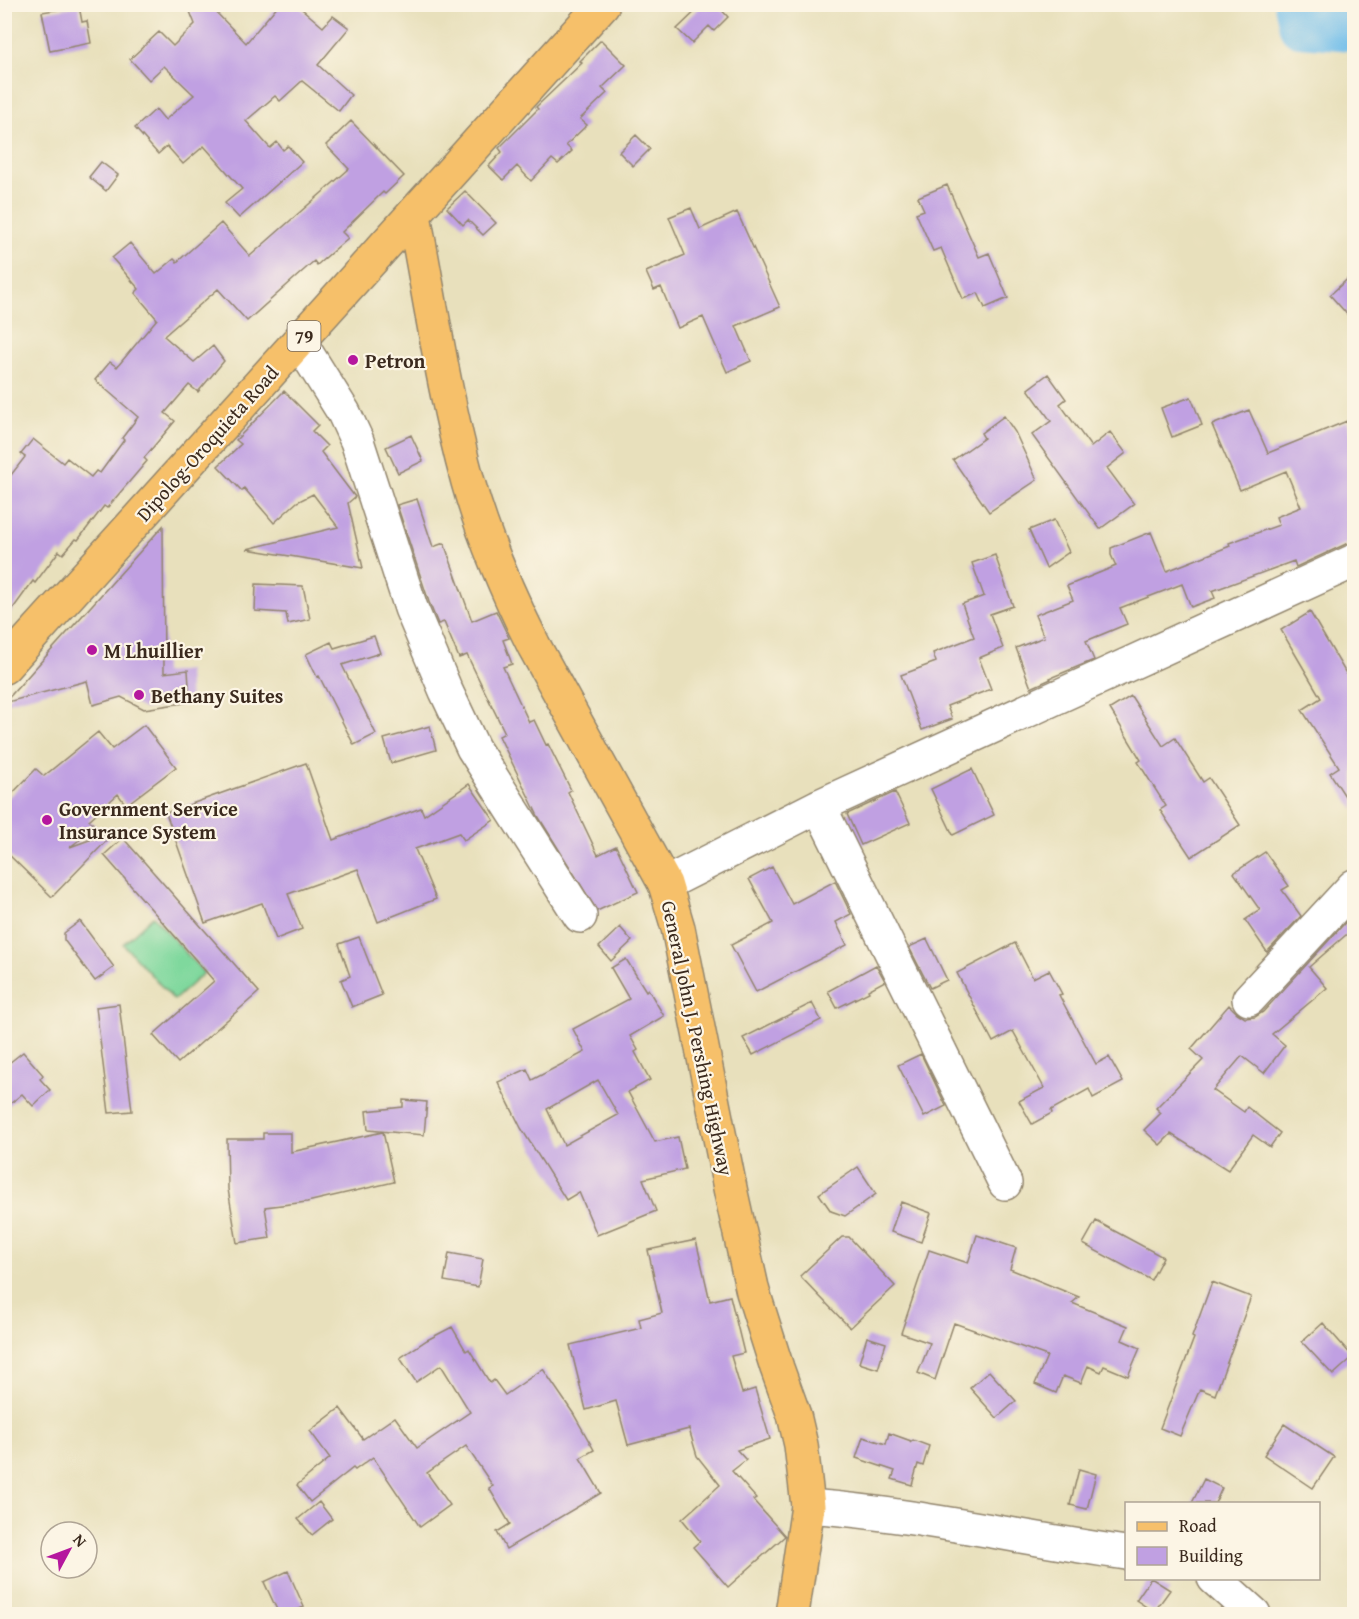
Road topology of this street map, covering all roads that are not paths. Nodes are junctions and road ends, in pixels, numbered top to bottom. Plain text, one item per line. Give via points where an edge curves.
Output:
1 (603, 4) edge
2 (414, 215) junction
3 (299, 341) junction
4 (1354, 561) edge
5 (4, 667) edge
6 (819, 807) junction
7 (665, 884) junction
8 (1354, 886) edge
9 (580, 916) dead end
10 (1249, 999) dead end
11 (1005, 1183) dead end
12 (808, 1506) junction
13 (1125, 1553) edge
14 (1216, 1580) edge
15 (792, 1614) edge
16 (1254, 1614) edge

1 - 2 main road, Dipolog-Oroquieta Road / 79
2 - 3 main road, Dipolog-Oroquieta Road / 79
2 - 7 main road, General John J. Pershing Highway via 456,431 492,555 534,646
3 - 5 main road, Dipolog-Oroquieta Road / 79
3 - 9 street via 357,441 411,608 473,748
4 - 6 street
6 - 7 street
6 - 11 street
7 - 12 main road, General John J. Pershing Highway via 678,928 753,1292 801,1445
8 - 10 street
12 - 13 street via 892,1514
12 - 15 main road, General John J. Pershing Highway
14 - 16 street

